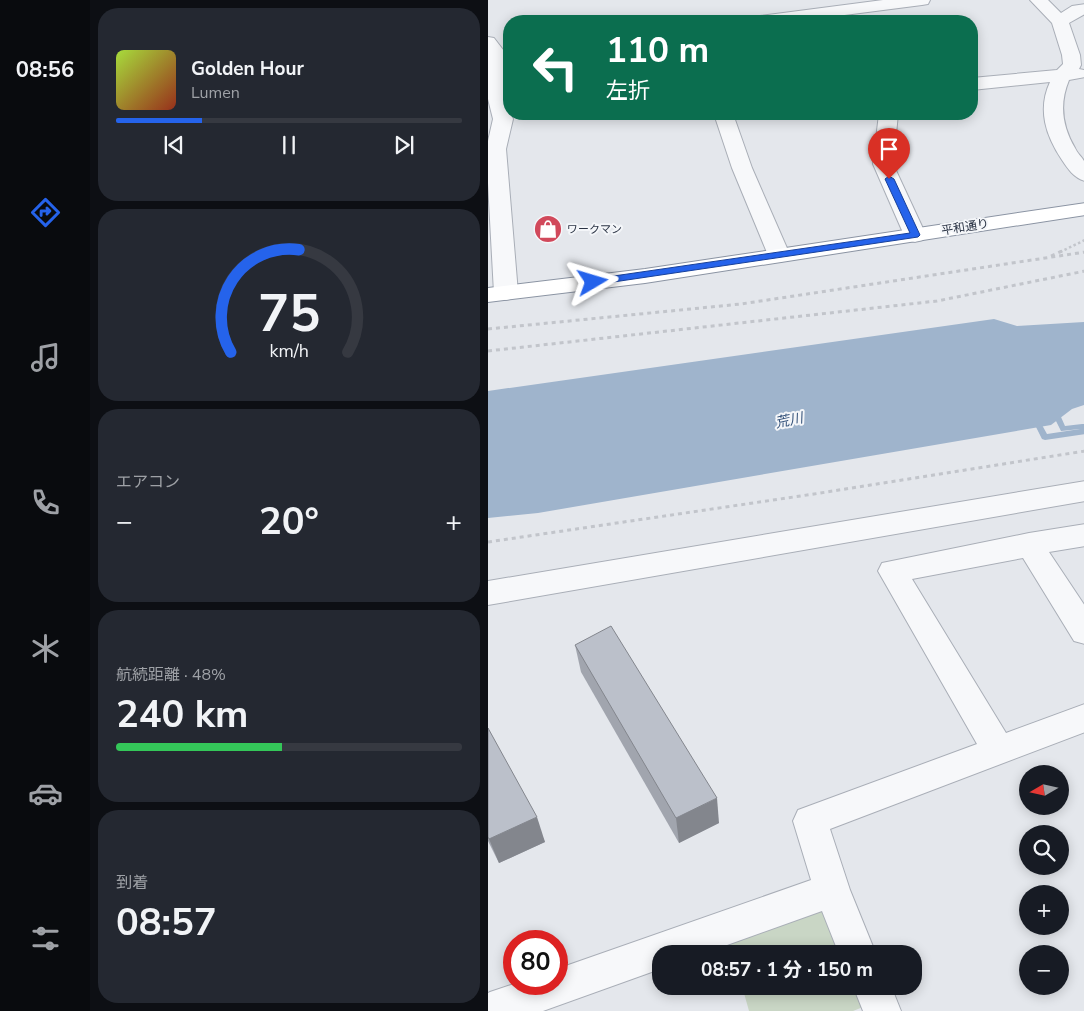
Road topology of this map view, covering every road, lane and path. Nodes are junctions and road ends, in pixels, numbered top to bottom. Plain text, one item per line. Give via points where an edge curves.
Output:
1 (922, 0) edge
2 (1038, 0) edge
3 (894, 2) edge
4 (1084, 9) edge
5 (802, 15) edge
6 (1060, 21) junction
7 (496, 52) edge
8 (1084, 73) edge
9 (1061, 75) junction
10 (978, 83) edge
11 (503, 115) edge
12 (503, 120) edge
13 (725, 120) edge
14 (888, 120) edge
15 (1084, 175) edge
16 (1084, 209) edge
17 (915, 235) junction
18 (1084, 240) edge
19 (1084, 252) edge
20 (779, 255) junction
21 (1047, 258) junction
22 (1084, 271) edge
23 (497, 294) edge
24 (488, 329) edge
25 (488, 350) edge
26 (1084, 451) edge
27 (1084, 492) edge
28 (1084, 535) edge
29 (488, 542) edge
30 (1029, 544) junction
31 (488, 594) edge
32 (1084, 632) edge
33 (1084, 718) edge
34 (998, 750) junction
35 (832, 890) junction
36 (854, 945) edge
37 (876, 995) edge
38 (490, 1011) edge
39 (882, 1011) edge

1 - 3 street
2 - 6 street
3 - 5 street
4 - 6 street
6 - 9 street via 1072,66
7 - 11 street via 496,94
8 - 9 street
9 - 10 street
9 - 15 street via 1051,100 1054,125 1066,150
12 - 23 street via 496,149
13 - 20 street
14 - 17 street via 884,164
16 - 17 highway, 平和通り
17 - 20 highway, 平和通り
18 - 21 path
19 - 21 path
20 - 23 highway, 平和通り
21 - 24 path via 741,304
22 - 25 path via 936,301
26 - 29 path
27 - 31 street
28 - 30 street
30 - 32 street
30 - 34 street via 892,571
33 - 34 street
34 - 35 street via 810,821
35 - 36 street
35 - 38 street
37 - 39 street

